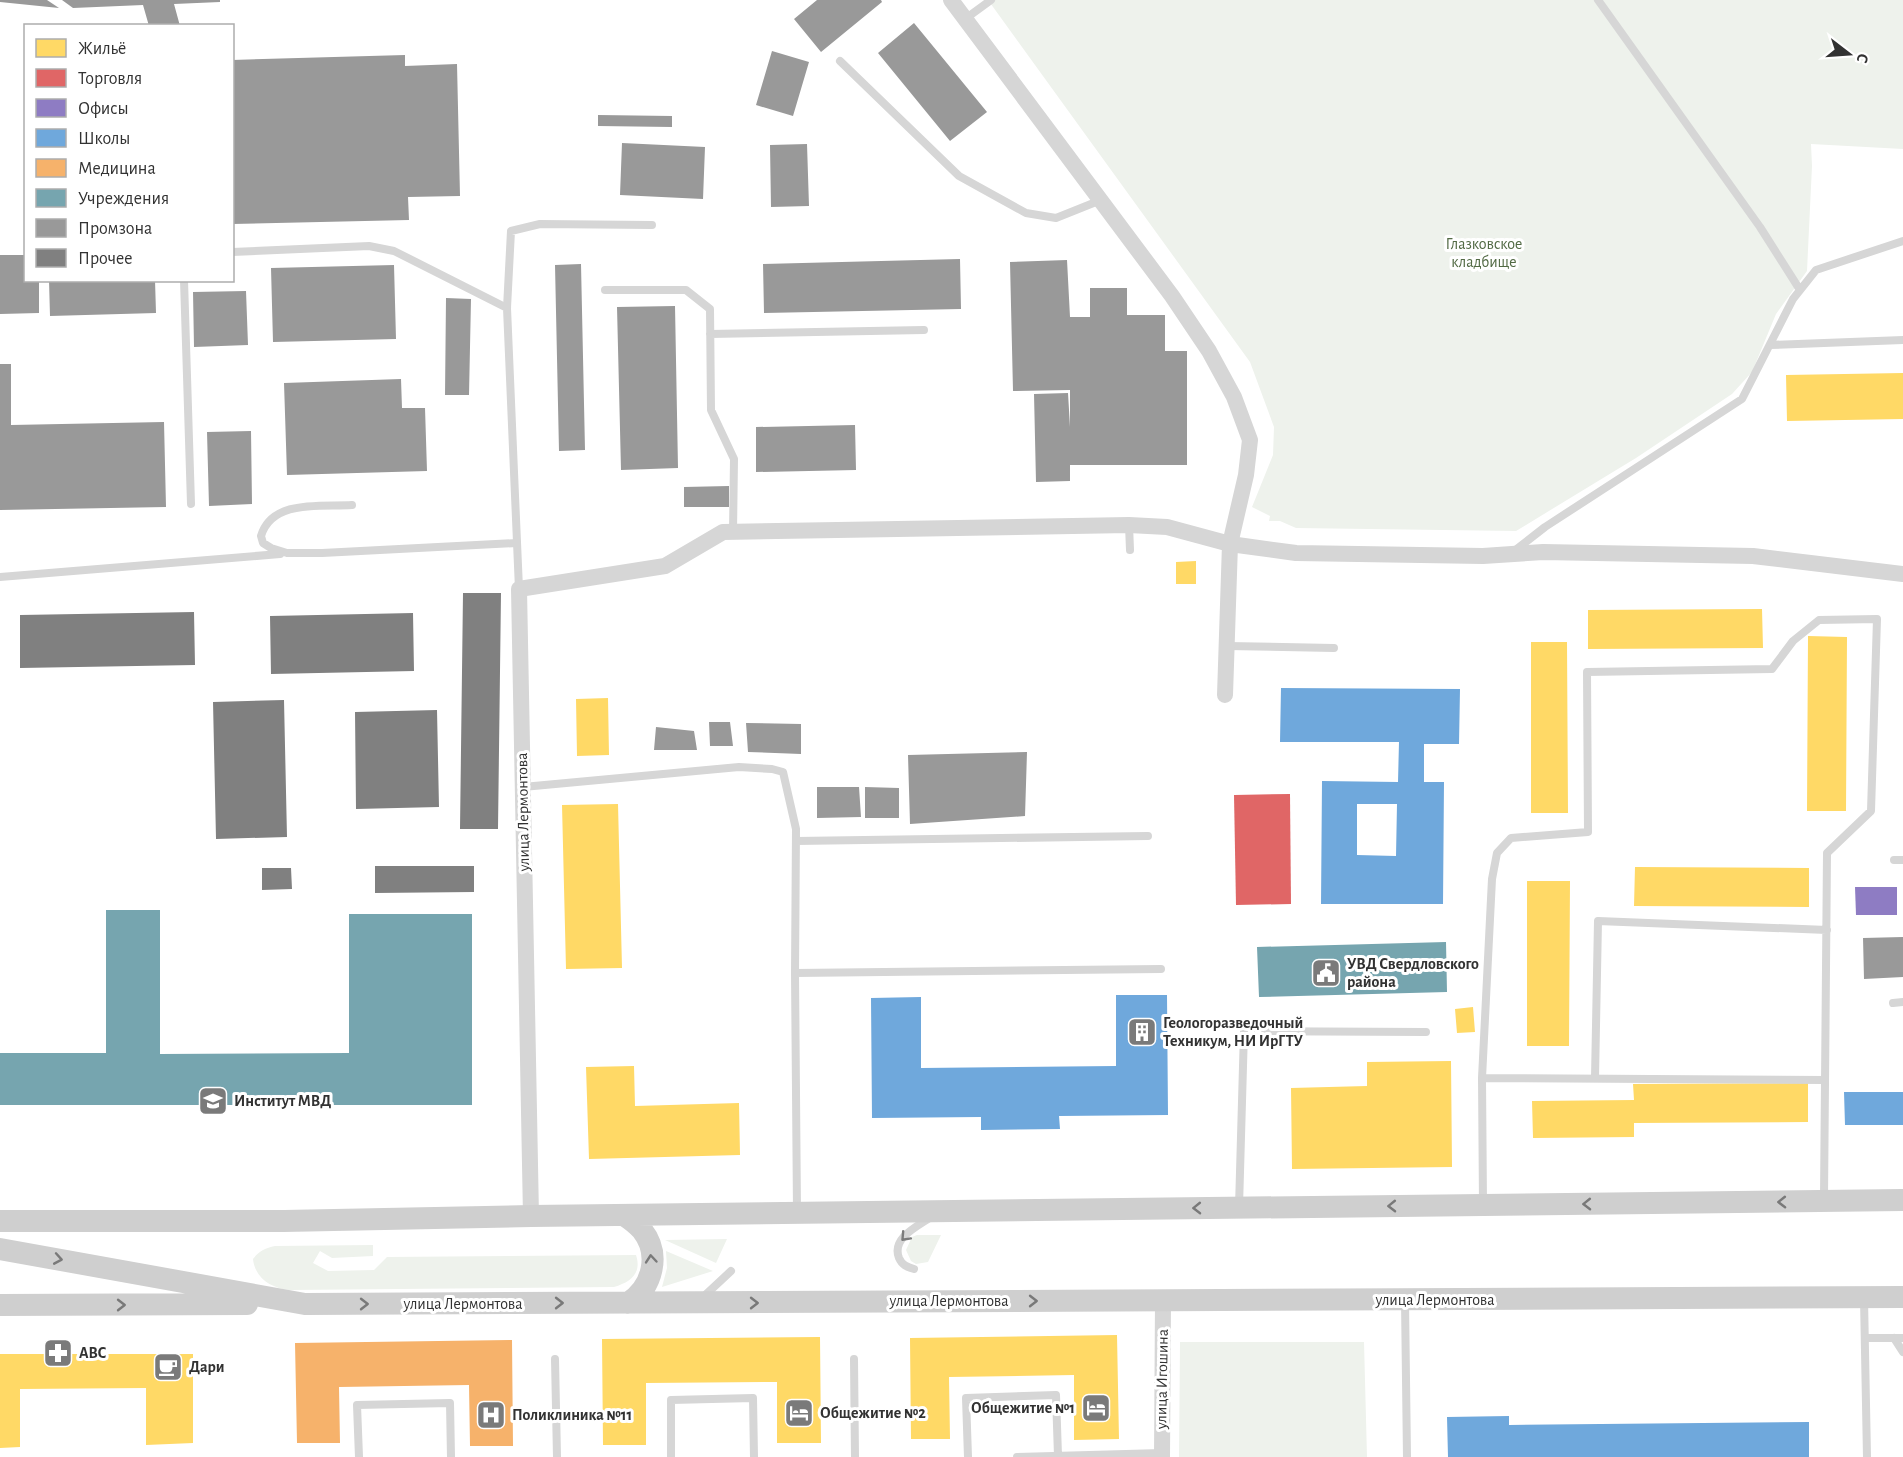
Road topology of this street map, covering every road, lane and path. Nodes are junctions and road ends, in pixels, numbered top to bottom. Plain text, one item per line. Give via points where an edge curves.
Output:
1 (951, 0) edge
2 (991, 0) edge
3 (1598, 0) edge
4 (965, 19) junction
5 (840, 61) dead end
6 (1101, 200) junction
7 (652, 225) dead end
8 (1903, 241) edge
9 (234, 252) edge
10 (184, 282) edge
11 (605, 290) dead end
12 (1800, 291) junction
13 (507, 308) junction
14 (924, 330) dead end
15 (710, 334) junction
16 (1903, 340) edge
17 (1770, 345) junction
18 (191, 504) dead end
19 (352, 505) dead end
20 (1129, 525) junction
21 (733, 532) junction
22 (517, 543) junction
23 (1230, 544) junction
24 (1130, 550) dead end
25 (287, 553) junction
26 (1510, 554) junction
27 (1903, 574) edge
28 (0, 577) edge
29 (519, 589) junction
30 (1227, 646) junction
31 (1334, 648) dead end
32 (1225, 695) dead end
33 (523, 787) junction
34 (1148, 836) dead end
35 (796, 840) junction
36 (1827, 930) junction
37 (1161, 969) dead end
38 (795, 974) junction
39 (1893, 1002) dead end
40 (1903, 1002) edge
41 (1426, 1032) dead end
42 (1482, 1078) junction
43 (1595, 1078) junction
44 (1825, 1080) junction
45 (1903, 1200) edge
46 (1824, 1201) junction
47 (1483, 1205) junction
48 (0, 1207) edge
49 (1239, 1208) junction
50 (939, 1211) junction
51 (797, 1213) junction
52 (624, 1215) junction
53 (531, 1216) junction
54 (0, 1221) edge
55 (53, 1221) junction
56 (0, 1249) edge
57 (914, 1269) dead end
58 (731, 1271) dead end
59 (1903, 1297) edge
60 (1864, 1298) junction
61 (1163, 1300) junction
62 (1405, 1300) junction
63 (628, 1303) junction
64 (696, 1303) junction
65 (305, 1304) junction
66 (0, 1305) edge
67 (1865, 1338) junction
68 (1898, 1338) edge
69 (1903, 1352) edge
70 (555, 1359) dead end
71 (854, 1359) dead end
72 (1162, 1455) edge
73 (1058, 1456) edge
74 (358, 1457) edge
75 (451, 1457) edge
76 (557, 1457) edge
77 (671, 1457) edge
78 (754, 1457) edge
79 (855, 1457) edge
80 (968, 1457) edge
81 (1017, 1457) edge
82 (1407, 1457) edge
83 (1867, 1457) edge

1 - 4 street
2 - 4 lane
3 - 12 lane via 1760,227
4 - 6 street
5 - 6 lane via 959,176 1026,213 1056,218
6 - 23 street via 1172,296 1234,397 1250,440
7 - 13 lane via 540,224 512,231
8 - 12 lane via 1816,270
9 - 13 lane via 369,246 394,251
10 - 18 lane
11 - 15 lane via 686,290 710,309
12 - 17 lane
13 - 22 lane
14 - 15 lane
15 - 21 lane via 711,410 734,459
16 - 17 lane
17 - 26 lane via 1742,399 1545,527
19 - 25 lane via 286,509 277,514 261,536 263,543
20 - 21 street
20 - 23 street via 1167,527
20 - 24 lane
21 - 29 street via 723,532 665,566
22 - 25 lane
22 - 29 lane
23 - 26 street via 1296,553
23 - 30 street
25 - 28 lane
26 - 27 street via 1753,556
29 - 33 street, улица Лермонтова
30 - 31 lane
30 - 32 street
33 - 35 lane via 738,767 772,769 783,772
33 - 53 street, улица Лермонтова
34 - 35 lane
35 - 38 lane
36 - 42 lane via 1827,853 1871,811 1877,618 1819,620 1793,641 1773,669 1587,672 1588,832 1511,838 1497,853 1492,879
36 - 43 lane via 1598,921
36 - 44 lane
37 - 38 lane
38 - 51 lane
39 - 40 lane
41 - 49 lane via 1244,1031
42 - 43 lane
42 - 47 lane
43 - 44 lane
44 - 46 lane
45 - 46 main road
46 -> 47 main road
47 -> 49 main road
48 - 55 main road
49 -> 50 main road
50 - 51 main road
50 -> 57 lane via 899,1242 900,1261
51 - 52 main road
52 - 53 main road
63 -> 52 main road via 640,1296 652,1276 652,1257 641,1229
53 - 55 main road
54 - 55 main road
56 -> 65 main road, улица Лермонтова
58 - 64 lane
59 - 60 main road, улица Лермонтова
60 - 62 main road, улица Лермонтова
60 - 67 lane
61 - 62 main road, улица Лермонтова
64 -> 61 main road, улица Лермонтова
61 - 72 street, улица Игошина
62 - 82 lane
63 - 64 main road, улица Лермонтова
65 -> 63 main road, улица Лермонтова
66 -> 65 main road
67 - 68 lane
67 - 83 lane
68 - 69 lane
70 - 76 lane
71 - 79 lane
72 - 73 lane
73 - 80 lane via 1056,1395 966,1398
73 - 81 lane
74 - 75 lane via 357,1405 450,1403
77 - 78 lane via 671,1400 753,1398

